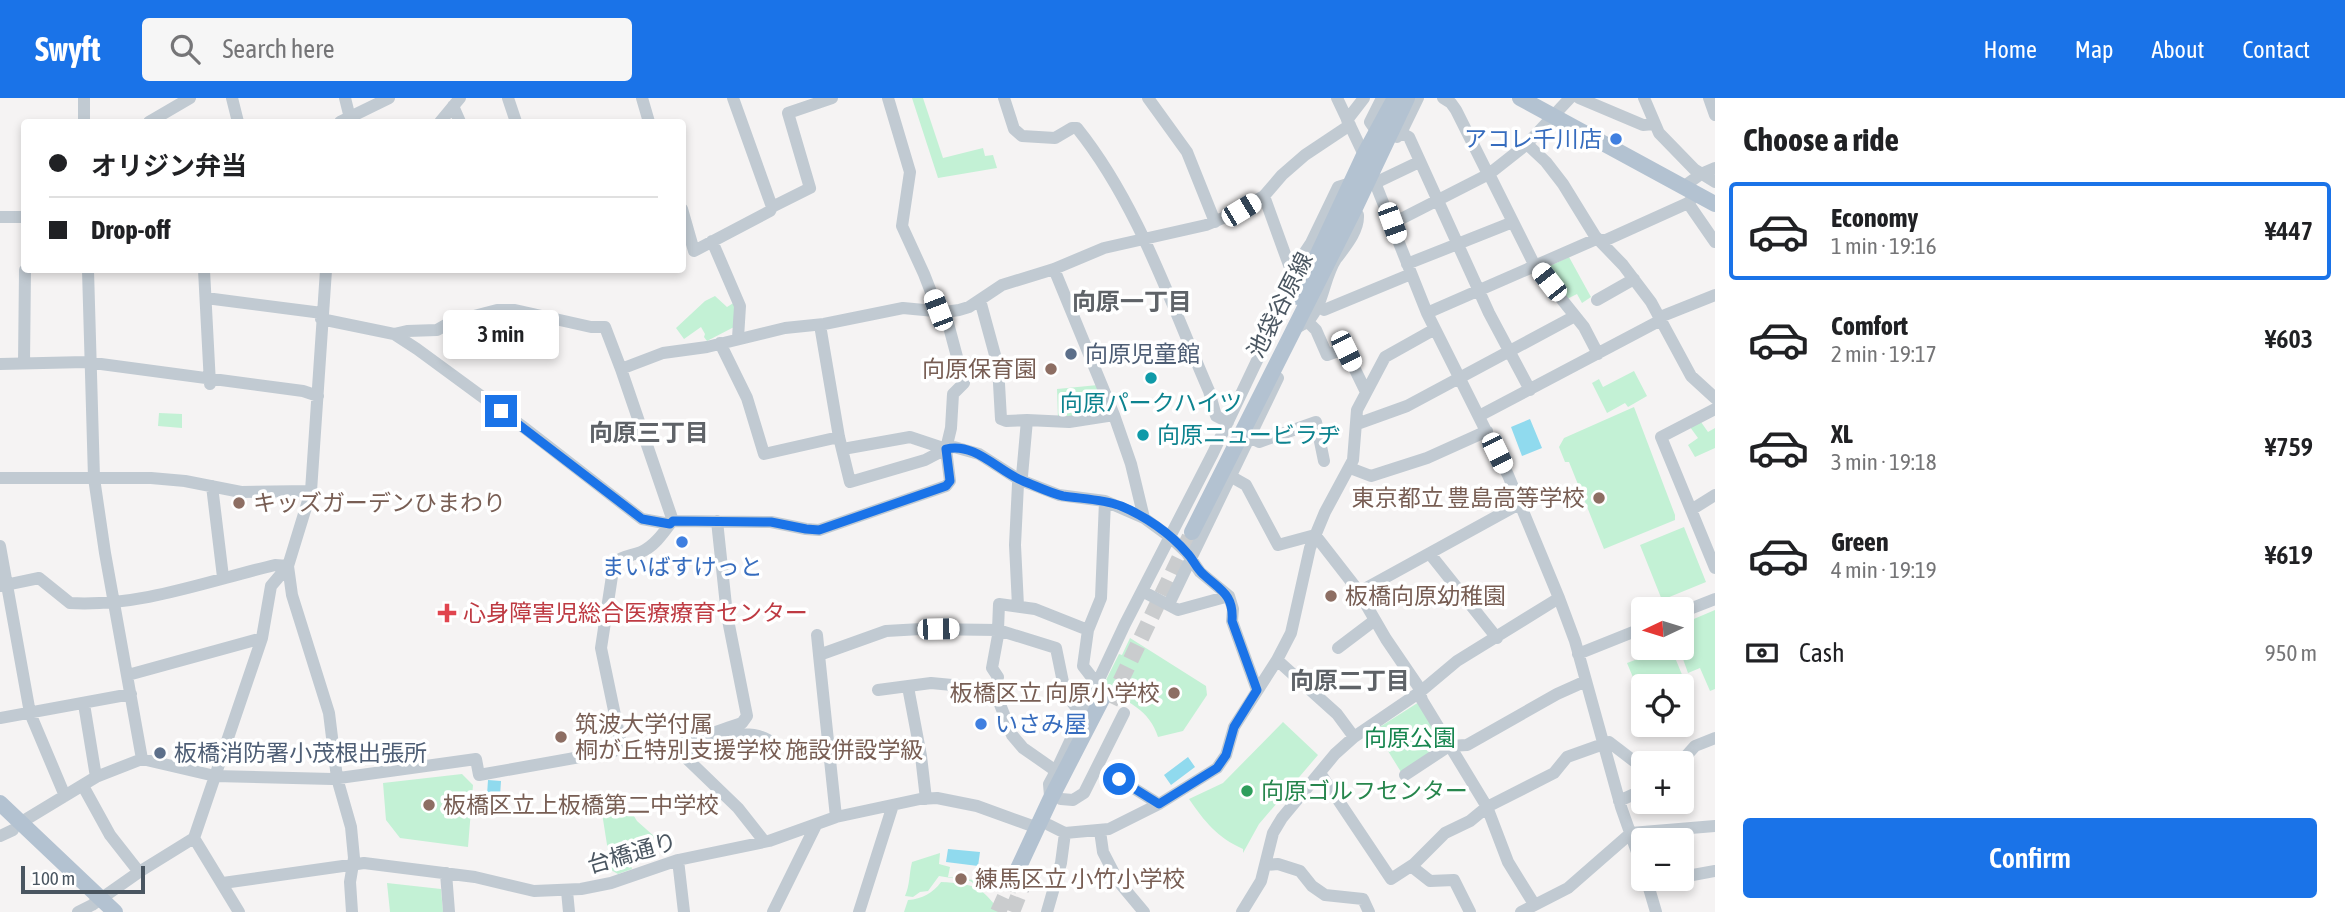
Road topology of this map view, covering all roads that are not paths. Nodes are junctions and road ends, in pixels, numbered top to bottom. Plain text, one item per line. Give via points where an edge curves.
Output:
1 (83, 98) edge
2 (190, 98) edge
3 (232, 98) edge
4 (345, 98) edge
5 (389, 98) edge
6 (508, 98) edge
7 (643, 98) edge
8 (733, 98) edge
9 (832, 98) edge
10 (888, 98) edge
11 (1004, 98) edge
12 (1148, 98) edge
13 (1337, 98) edge
14 (1364, 98) edge
15 (1382, 98) edge
16 (1395, 98) edge
17 (1407, 98) edge
18 (1418, 98) edge
19 (1520, 98) edge
20 (1570, 98) edge
21 (1579, 98) edge
22 (1644, 98) edge
23 (1709, 98) edge
24 (1450, 100) edge
25 (456, 102) edge
26 (1715, 115) edge
27 (1554, 116) junction
28 (84, 119) edge
29 (154, 119) edge
30 (237, 119) edge
31 (347, 119) edge
32 (351, 119) edge
33 (442, 119) edge
34 (515, 119) edge
35 (648, 119) edge
36 (1349, 122) junction
37 (1654, 124) junction
38 (1389, 134) junction
39 (1527, 144) junction
40 (1364, 155) junction
41 (1419, 162) junction
42 (1715, 168) edge
43 (1488, 174) junction
44 (1701, 174) junction
45 (1373, 178) junction
46 (1715, 182) edge
47 (1689, 195) junction
48 (1264, 196) junction
49 (1436, 201) junction
50 (1715, 204) edge
51 (772, 207) junction
52 (1354, 210) junction
53 (0, 217) edge
54 (21, 217) edge
55 (1214, 222) junction
56 (1513, 222) junction
57 (686, 223) edge
58 (1392, 223) junction
59 (1143, 240) junction
60 (1318, 240) junction
61 (1600, 240) junction
62 (712, 241) junction
63 (1715, 242) edge
64 (1457, 245) junction
65 (1535, 266) junction
66 (1054, 269) junction
67 (1409, 269) junction
68 (25, 273) edge
69 (88, 273) edge
70 (204, 273) edge
71 (326, 273) edge
72 (1297, 274) junction
73 (1634, 279) junction
74 (1478, 290) junction
75 (1715, 295) edge
76 (206, 298) junction
77 (980, 300) junction
78 (1597, 300) dead end
79 (1316, 306) junction
80 (941, 311) junction
81 (1427, 313) junction
82 (322, 316) junction
83 (1575, 316) junction
84 (1660, 319) junction
85 (1303, 321) junction
86 (820, 325) junction
87 (1435, 329) junction
88 (394, 334) junction
89 (738, 338) junction
90 (720, 343) junction
91 (1509, 350) junction
92 (1598, 354) junction
93 (24, 363) junction
94 (0, 364) edge
95 (91, 366) junction
96 (621, 369) junction
97 (0, 372) edge
98 (1459, 377) junction
99 (210, 382) junction
100 (1530, 390) junction
101 (1366, 392) junction
102 (318, 396) junction
103 (1715, 398) edge
104 (1715, 409) edge
105 (1114, 415) junction
106 (1479, 416) junction
107 (1027, 421) junction
108 (1228, 422) junction
109 (1357, 424) junction
110 (1486, 431) junction
111 (1249, 437) junction
112 (841, 443) junction
113 (946, 449) junction
114 (1324, 461) dead end
115 (1350, 468) junction
116 (1230, 476) junction
117 (0, 478) edge
118 (94, 478) junction
119 (1020, 480) junction
120 (212, 486) junction
121 (311, 491) junction
122 (1715, 495) edge
123 (1105, 501) junction
124 (1521, 503) junction
125 (1691, 510) junction
126 (1144, 518) junction
127 (717, 521) junction
128 (667, 523) junction
129 (1181, 533) junction
130 (1315, 535) junction
131 (0, 546) edge
132 (1430, 554) junction
133 (1191, 558) junction
134 (288, 566) junction
135 (1715, 568) edge
136 (223, 578) junction
137 (4, 586) edge
138 (1142, 591) junction
139 (1359, 592) junction
140 (1229, 596) junction
141 (1559, 598) junction
142 (1715, 599) edge
143 (115, 601) junction
144 (1169, 604) junction
145 (1018, 606) junction
146 (1694, 607) edge
147 (1375, 620) junction
148 (999, 630) junction
149 (1088, 630) junction
150 (1631, 633) edge
151 (817, 635) dead end
152 (262, 638) junction
153 (1497, 638) junction
154 (1338, 648) dead end
155 (1578, 654) junction
156 (819, 655) junction
157 (1277, 660) junction
158 (128, 675) junction
159 (1586, 681) junction
160 (908, 687) junction
161 (994, 689) junction
162 (878, 690) dead end
163 (1257, 690) junction
164 (1420, 692) junction
165 (131, 695) junction
166 (1103, 695) junction
167 (84, 704) junction
168 (30, 713) junction
169 (1124, 713) tunnel mouth
170 (1082, 716) junction
171 (0, 718) edge
172 (1354, 737) junction
173 (1715, 738) edge
174 (768, 740) dead end
175 (1604, 743) junction
176 (1449, 746) junction
177 (614, 751) dead end
178 (1691, 751) edge
179 (142, 759) junction
180 (1631, 759) edge
181 (1098, 766) junction
182 (1056, 771) junction
183 (1320, 773) junction
184 (1405, 775) dead end
185 (215, 776) junction
186 (96, 777) junction
187 (337, 778) junction
188 (83, 786) junction
189 (65, 796) junction
190 (1631, 796) edge
191 (926, 799) junction
192 (1056, 799) junction
193 (1619, 801) junction
194 (0, 803) edge
195 (1159, 804) junction
196 (893, 805) junction
197 (1486, 807) junction
198 (0, 817) edge
199 (836, 817) junction
200 (1044, 826) junction
201 (1715, 826) edge
202 (810, 827) junction
203 (1691, 828) edge
204 (11, 830) edge
205 (1100, 831) junction
206 (1065, 833) junction
207 (1631, 833) joint
208 (194, 838) junction
209 (764, 841) junction
210 (678, 860) junction
211 (354, 864) junction
212 (1265, 865) junction
213 (1411, 866) junction
214 (1715, 871) edge
215 (139, 872) junction
216 (446, 873) junction
217 (1021, 875) tunnel mouth
218 (1694, 875) edge
219 (223, 883) junction
220 (567, 891) junction
221 (1650, 891) edge
222 (93, 907) edge
223 (1529, 909) edge
224 (114, 912) edge
225 (239, 912) edge
226 (352, 912) edge
227 (449, 912) edge
228 (569, 912) edge
229 (684, 912) edge
230 (764, 912) edge
231 (773, 912) edge
232 (859, 912) edge
233 (1047, 912) edge
234 (1144, 912) edge
235 (1242, 912) edge
236 (1369, 912) edge
237 (1470, 912) edge
238 (1656, 912) edge

1 - 28 street
2 - 29 street
3 - 30 street
4 - 31 street
5 - 32 street
6 - 34 street
7 - 35 street
8 - 51 street
9 - 51 street via 788,113 810,188
10 - 80 street via 910,172 902,226
11 - 59 street via 1014,129 1021,136 1055,138 1077,128 1108,171
12 - 55 street via 1187,152
13 - 36 street
14 - 36 street
15 - 38 street via 1370,122
16 - 38 main road, 池袋谷原線
17 - 38 main road, 池袋谷原線
18 - 38 street
19 - 27 main road
20 - 27 street
21 - 37 street via 1643,125
22 - 37 street
23 - 26 street
24 - 43 street
25 - 33 street
27 - 39 street
27 - 47 main road
36 - 40 street
36 - 48 street via 1282,175
37 - 44 street
38 - 40 main road, 池袋谷原線
38 - 41 street via 1409,137
38 - 45 main road, 池袋谷原線
39 - 43 street
39 - 61 street via 1563,184
40 - 45 street
40 - 60 main road, 池袋谷原線
41 - 45 street
41 - 49 street
42 - 44 street
43 - 49 street
43 - 56 street
44 - 46 street
44 - 47 street
45 - 52 main road, 池袋谷原線
45 - 58 street
47 - 50 main road
47 - 61 street
47 - 63 street
48 - 55 street
48 - 72 street via 1289,265
49 - 58 street
49 - 64 street
51 - 62 street
52 - 79 street via 1356,225
52 - 85 main road, 池袋谷原線
53 - 54 street
55 - 59 street
56 - 64 street
56 - 65 street
57 - 62 street via 694,251
58 - 67 street
59 - 66 street via 1104,248
59 - 108 street via 1216,416
60 - 72 street
60 - 129 main road, 池袋谷原線
61 - 65 street
61 - 73 street
62 - 89 street via 740,306
64 - 67 street
64 - 74 street
65 - 74 street
65 - 83 street
66 - 77 street via 1002,285
66 - 105 street
67 - 79 street via 1324,310
67 - 81 street
68 - 93 street
69 - 95 street
70 - 76 street
71 - 82 street
72 - 108 street
73 - 78 street
73 - 84 street
74 - 81 street
74 - 91 street
75 - 84 street
76 - 82 street
76 - 99 street
77 - 80 street via 960,310
77 - 107 street via 998,366 1002,419
79 - 85 street
80 - 86 street via 903,308
80 - 113 street via 964,383 953,394
81 - 87 street
82 - 88 street
82 - 102 street
83 - 91 street
83 - 92 street
84 - 92 street
84 - 103 street via 1691,376
85 - 101 street via 1315,330 1326,355 1346,351
85 - 111 street
85 - 129 main road, 池袋谷原線
86 - 89 street
86 - 112 street
87 - 98 street
87 - 101 street via 1385,357
88 - 96 street via 437,330 489,311 515,310 605,327
88 - 128 street via 642,519
89 - 90 street
90 - 96 street via 663,353
90 - 112 street via 747,398 764,454
91 - 98 street
91 - 100 street
92 - 100 street
93 - 94 street
93 - 95 street
95 - 97 street
95 - 99 street
95 - 118 street
96 - 128 street
98 - 106 street
98 - 109 street via 1406,406
99 - 102 street via 308,399
100 - 106 street
101 - 109 street via 1357,410
102 - 121 street
104 - 125 street via 1661,437
105 - 107 street via 1069,422
105 - 126 street
106 - 110 street
107 - 119 street
108 - 129 street
109 - 115 street
110 - 115 street via 1427,458 1371,476
110 - 124 street
111 - 114 street via 1259,442 1316,422
111 - 116 street
112 - 113 street via 911,437
112 - 113 street via 850,482 925,460
113 - 119 street via 979,454
113 - 127 street via 950,481 946,486 819,530 771,522
115 - 130 street
116 - 130 street via 1246,485 1278,545
116 - 133 street
117 - 118 street
118 - 120 street via 151,478
118 - 143 street
119 - 123 street via 1059,495
119 - 145 street via 1015,545
120 - 121 street via 241,492
120 - 136 street
121 - 134 street
122 - 125 street
123 - 126 street
123 - 149 street via 1101,598
124 - 132 street
124 - 141 street
125 - 135 street
126 - 129 street
127 - 128 street
127 - 128 street via 723,592 746,720 663,747 628,746 621,744 601,648 614,563 643,551 660,538
129 - 133 street
129 - 138 street
130 - 139 street
130 - 157 street via 1296,617
131 - 137 street
132 - 139 street
132 - 153 street
133 - 140 street via 1200,572
133 - 144 street
134 - 136 street
134 - 152 street via 271,586
134 - 187 street via 292,594 329,713
136 - 143 street via 146,599
137 - 143 street via 39,579 69,603
137 - 168 street
138 - 144 street
138 - 166 street
139 - 147 street
140 - 144 street via 1178,610
140 - 163 street via 1232,621
141 - 153 street
141 - 155 street
142 - 146 street
143 - 158 street
145 - 148 street via 999,604
145 - 149 street
147 - 154 street
147 - 164 street
148 - 156 street via 886,631
148 - 161 street via 992,668 998,677
148 - 170 street via 1056,648 1065,692
149 - 166 street via 1083,666
150 - 155 street
151 - 156 street
152 - 158 street
152 - 185 street
153 - 164 street via 1457,661
155 - 159 street
156 - 199 street
157 - 163 street
157 - 172 street via 1337,714
158 - 165 street
159 - 175 street
159 - 176 street via 1468,745
160 - 161 street via 930,683
160 - 162 street
160 - 191 street
161 - 182 street via 1012,734 1023,748
163 - 195 street via 1234,727 1217,768
164 - 172 street
164 - 176 street
165 - 167 street
165 - 179 street
166 - 170 street
166 - 192 main road
167 - 168 street
167 - 186 street
168 - 171 street
168 - 189 street
169 - 181 street
170 - 182 street
172 - 183 street
173 - 178 street
174 - 209 street via 759,735 720,738 683,755 738,808
175 - 180 street
175 - 193 street
175 - 197 street via 1567,757 1554,773
176 - 184 street
176 - 197 street
177 - 187 street via 479,775 476,759
179 - 185 street
179 - 186 street
181 - 192 street via 1079,798
181 - 195 street
182 - 192 street via 1049,784
183 - 212 street via 1273,833
183 - 213 street via 1391,879
185 - 187 street
185 - 208 street
186 - 188 street
187 - 211 street via 351,827
188 - 189 street
188 - 215 street via 110,835
189 - 204 street
190 - 193 street
191 - 196 street, 台橋通り
191 - 200 street, 台橋通り via 957,801
192 - 200 main road
193 - 207 street
194 - 204 main road
195 - 205 street
196 - 199 street, 台橋通り
196 - 232 street
197 - 213 street via 1445,833
197 - 223 street
198 - 204 main road
199 - 202 street, 台橋通り
200 - 206 street, 台橋通り
200 - 217 main road
201 - 203 street
202 - 209 street, 台橋通り
202 - 230 street
202 - 231 street
204 - 222 main road
205 - 206 street
205 - 234 street via 1103,852 1118,881
206 - 233 street
207 - 223 street via 1568,888
208 - 215 street
208 - 219 street
209 - 210 street, 台橋通り
210 - 220 street, 台橋通り via 611,883
210 - 229 street
211 - 216 street, 台橋通り
211 - 219 street, 台橋通り
211 - 226 street via 349,882
212 - 235 street
212 - 236 street via 1300,871 1325,895 1363,899
213 - 237 street via 1430,881 1454,880
214 - 218 street
215 - 222 street
216 - 220 street, 台橋通り via 534,891
216 - 227 street
219 - 225 street
220 - 228 street
221 - 238 street
222 - 224 main road

